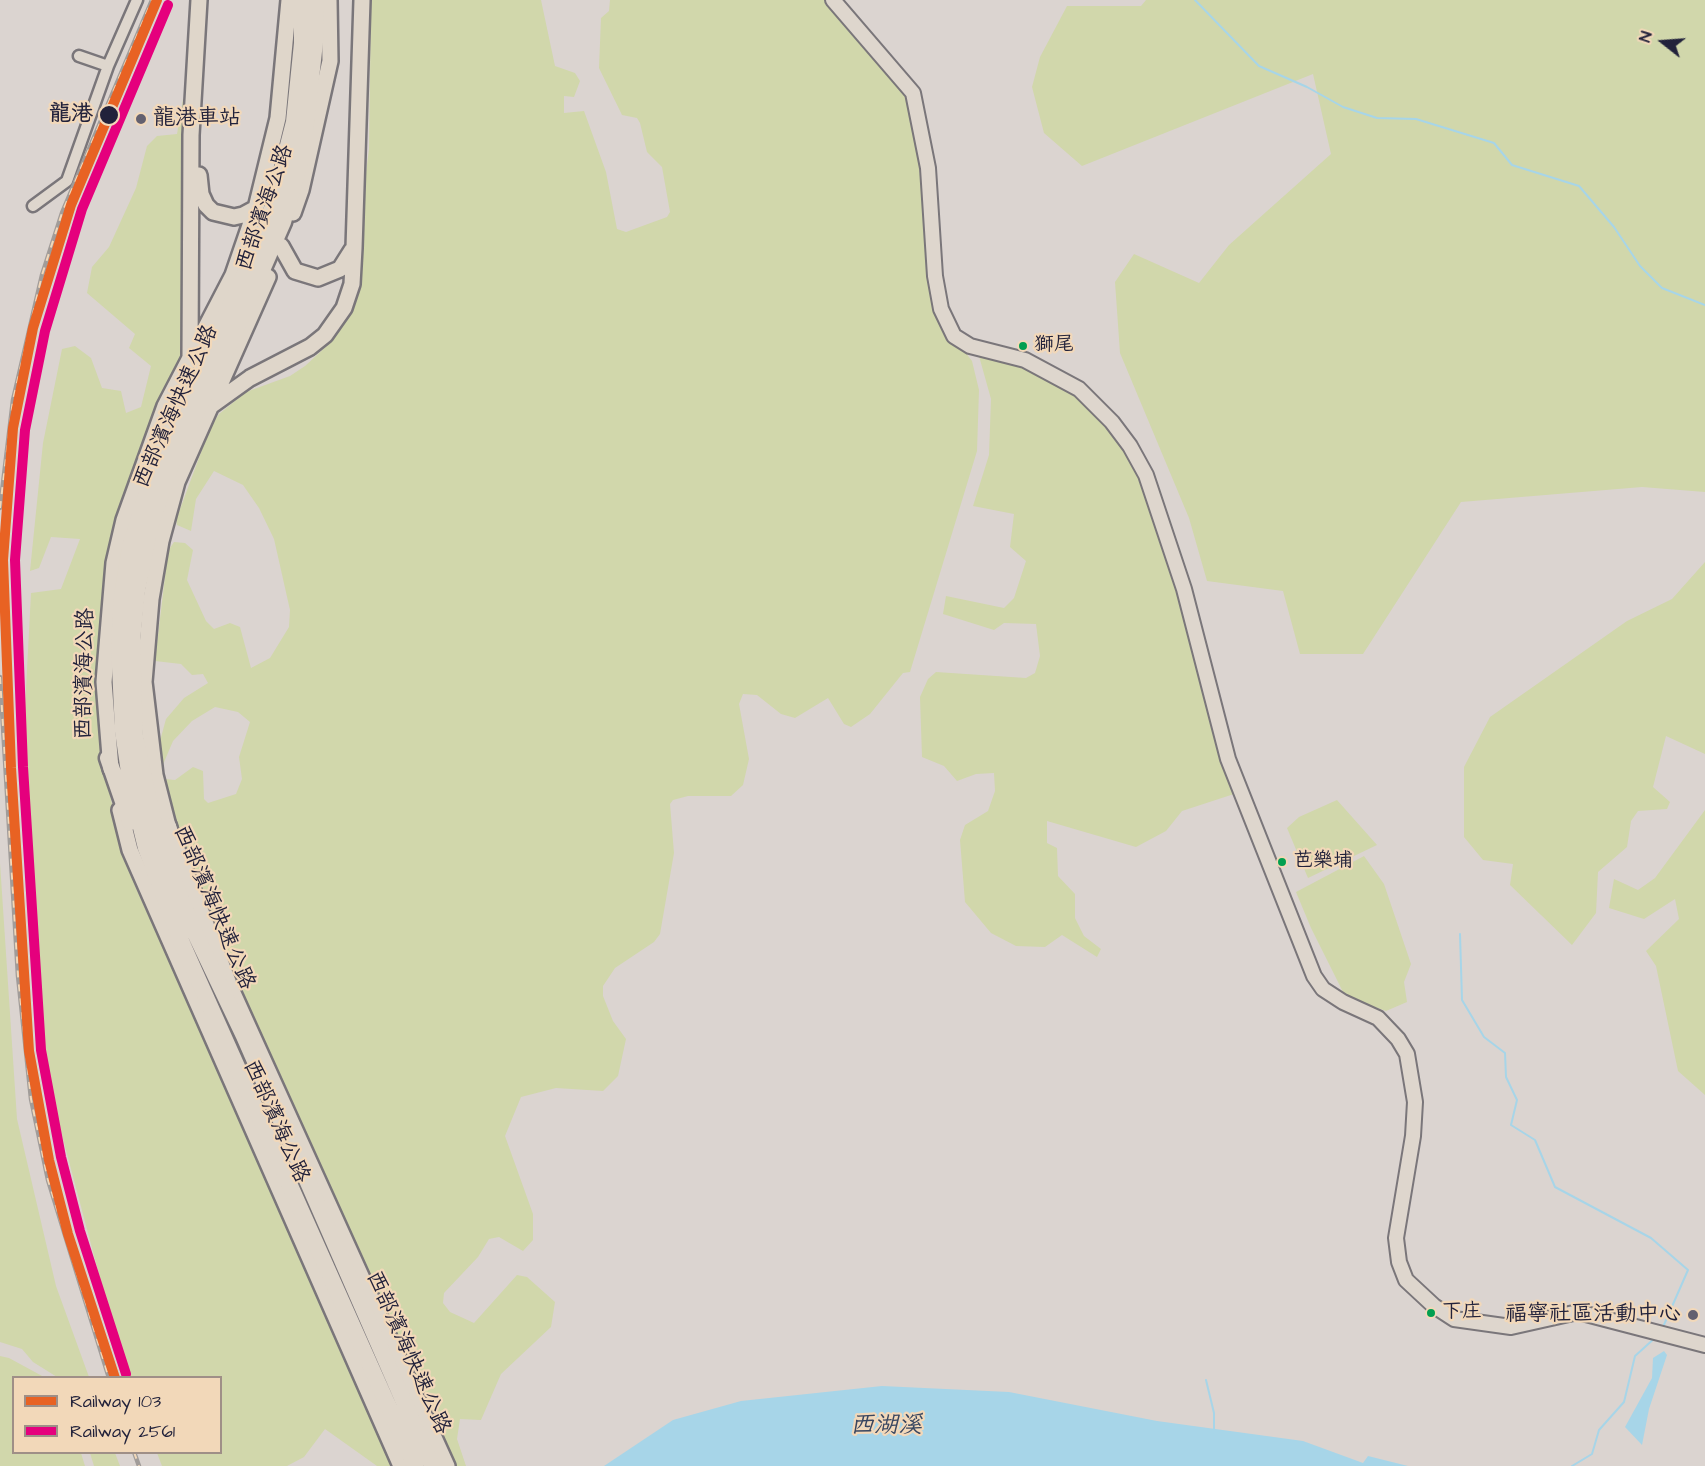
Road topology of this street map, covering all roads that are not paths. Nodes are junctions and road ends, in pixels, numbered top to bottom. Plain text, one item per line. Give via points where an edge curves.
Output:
1 (137, 0) edge
2 (199, 0) edge
3 (205, 0) edge
4 (289, 0) edge
5 (302, 0) edge
6 (315, 0) edge
7 (329, 0) edge
8 (362, 0) edge
9 (833, 0) edge
10 (198, 32) junction
11 (79, 56) dead end
12 (108, 66) junction
13 (33, 206) dead end
14 (256, 208) junction
15 (281, 246) junction
16 (354, 248) junction
17 (189, 361) junction
18 (211, 406) junction
19 (108, 758) junction
20 (168, 826) junction
21 (181, 941) junction
22 (224, 993) junction
23 (1705, 1345) edge
24 (401, 1466) edge
25 (415, 1466) edge
26 (432, 1466) edge
27 (447, 1466) edge

1 - 12 street
2 - 10 main road
3 - 10 main road
4 - 14 main road, 西部濱海公路 via 278,118
5 - 21 highway, 西部濱海快速公路 via 294,122 269,220 186,403 159,453 130,547 122,595 119,645 123,731 131,786 146,848
6 - 22 highway, 西部濱海快速公路 via 315,42 300,163 286,212 234,334 172,462 150,527 132,641 135,735 158,842
7 - 15 main road, 西部濱海公路 via 330,61 301,190
8 - 16 main road
9 - 23 main road via 914,93 928,168 934,276 941,309 954,336 970,346 1025,360 1079,389 1130,446 1146,475 1184,589 1228,759 1314,976 1330,993 1378,1018 1407,1054 1415,1102 1414,1125 1396,1238 1406,1280 1444,1314 1481,1325 1511,1327 1578,1312
10 - 14 main road via 201,194 206,206 223,216 243,215
10 - 17 main road via 191,135
11 - 12 street
12 - 13 street via 67,181
14 - 17 main road, 西部濱海公路 via 233,275
15 - 16 main road via 295,271 318,278 340,269
15 - 18 main road, 西部濱海公路
16 - 18 main road via 352,284 344,308 325,335
17 - 19 main road, 西部濱海公路 via 165,406 141,467 114,563 104,682
18 - 20 main road, 西部濱海公路 via 175,492 161,541 147,634 144,682 155,775
19 - 21 highway via 135,837
19 - 24 main road, 西部濱海公路 via 130,850
20 - 22 highway via 177,867
20 - 27 main road, 西部濱海公路 via 230,984
21 - 25 highway, 西部濱海快速公路
22 - 26 highway, 西部濱海快速公路

